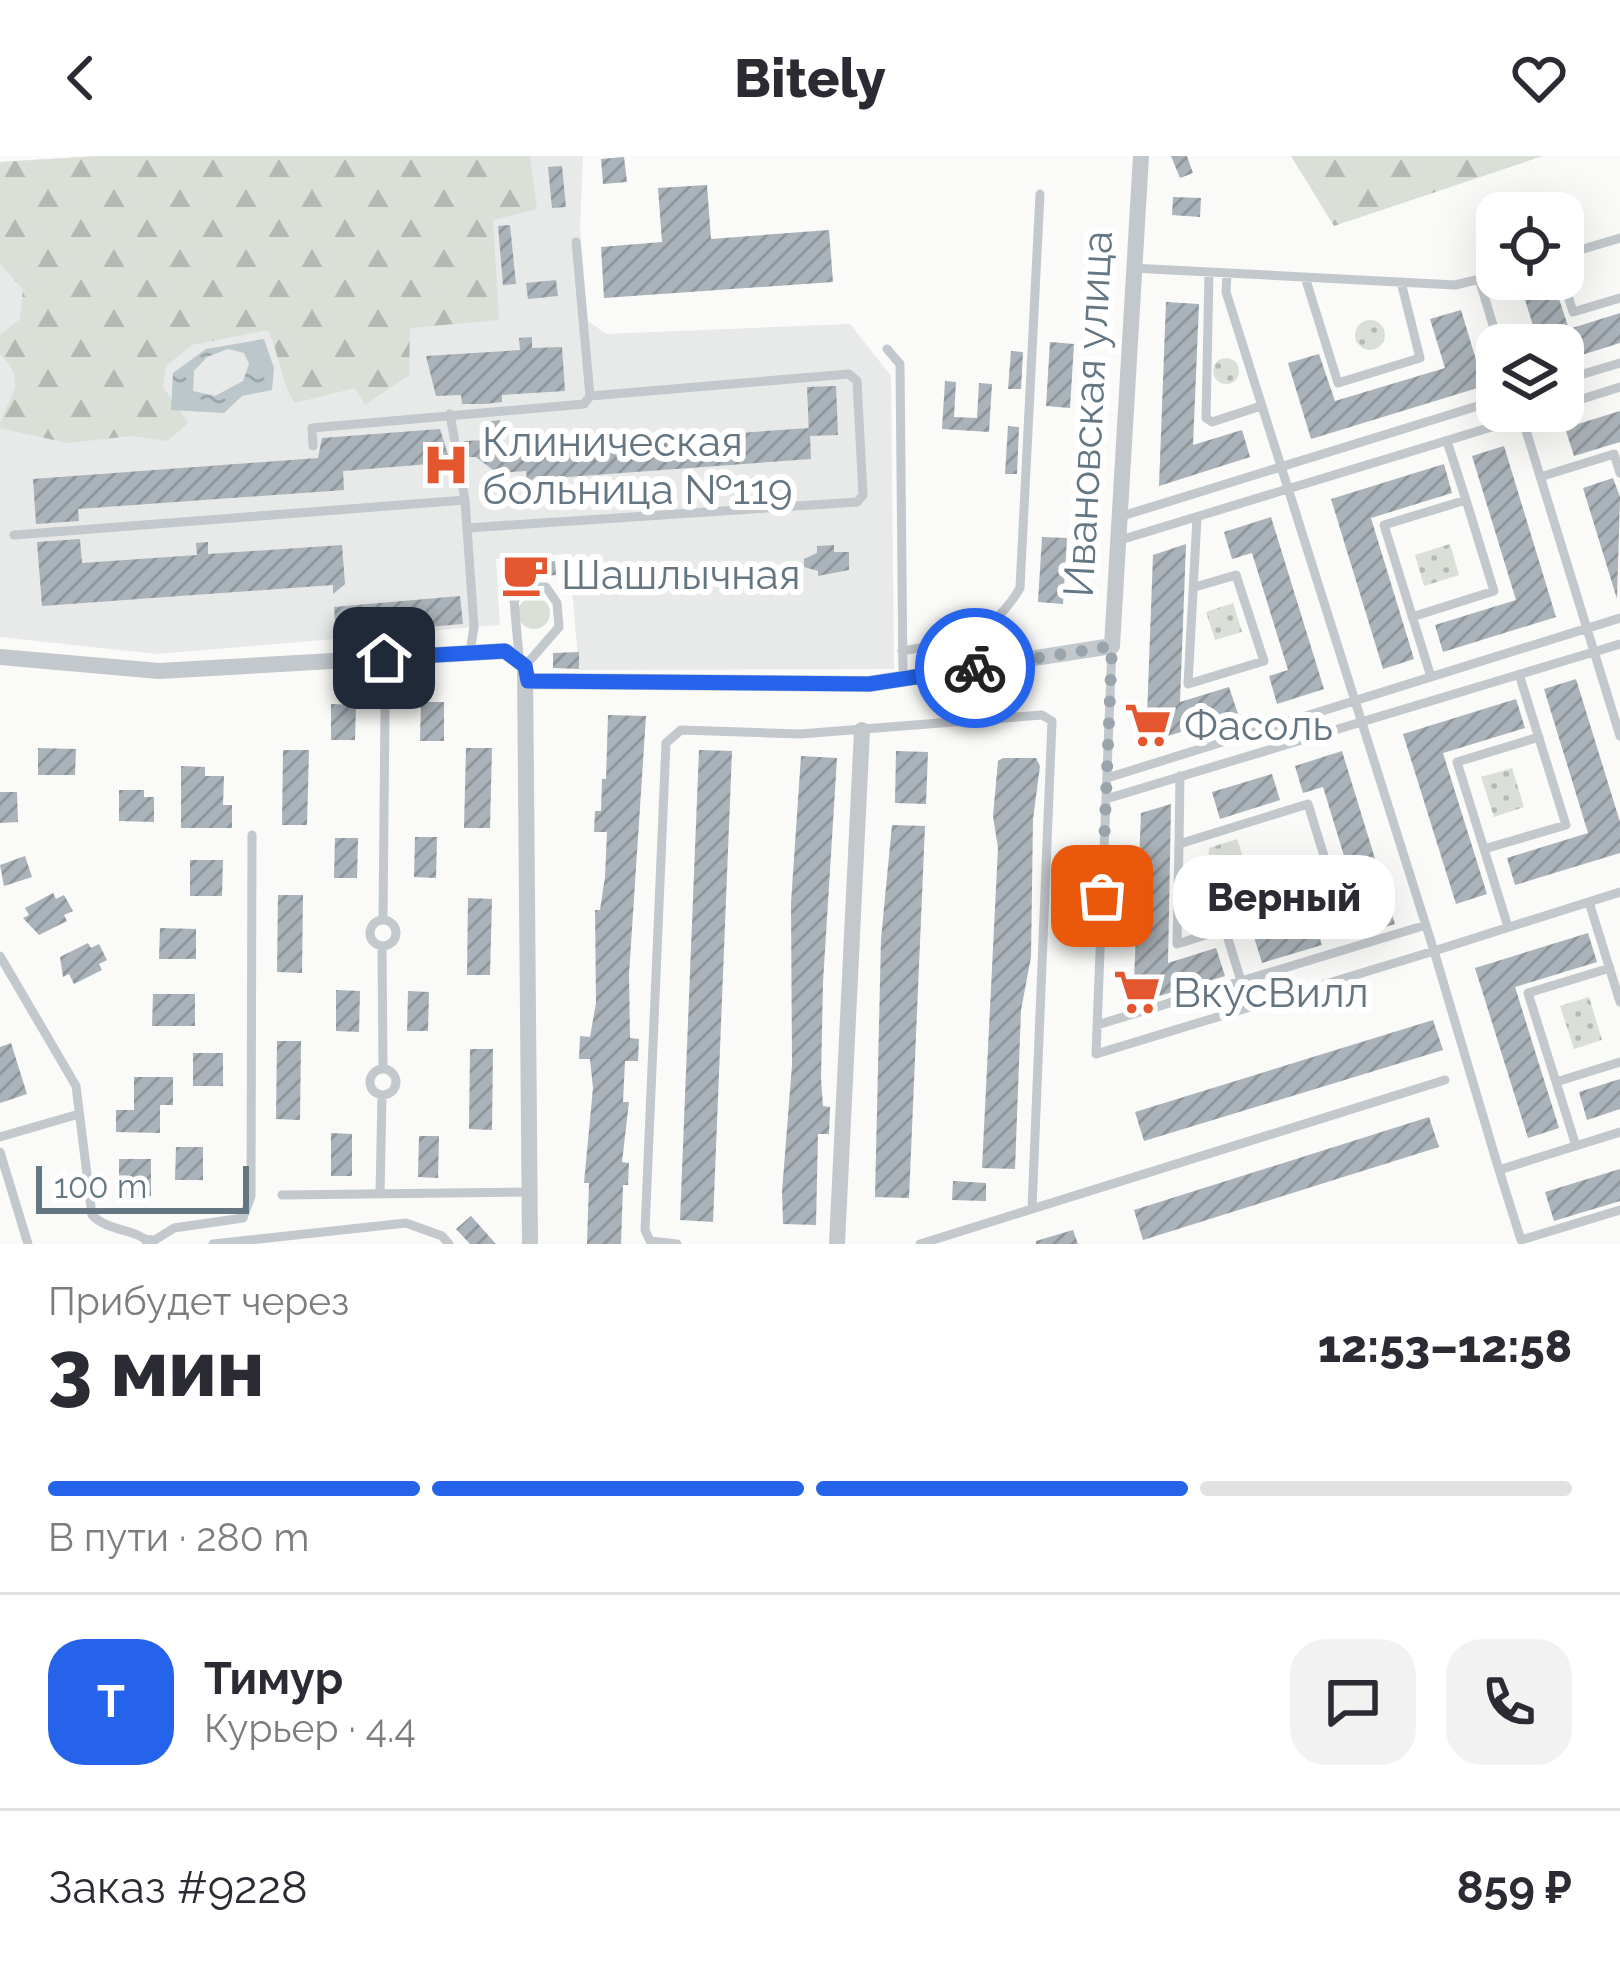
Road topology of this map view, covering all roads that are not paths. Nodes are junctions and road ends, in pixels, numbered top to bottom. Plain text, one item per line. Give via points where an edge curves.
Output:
1 (1139, 165) edge
2 (1040, 194) dead end
3 (1620, 238) edge
4 (576, 242) dead end
5 (1584, 249) edge
6 (1132, 268) junction
7 (1209, 272) junction
8 (1227, 273) junction
9 (1305, 277) junction
10 (1476, 280) edge
11 (1401, 283) junction
12 (1620, 298) edge
13 (1569, 300) edge
14 (887, 349) dead end
15 (1620, 362) edge
16 (1584, 373) edge
17 (1620, 388) edge
18 (590, 396) junction
19 (1584, 399) edge
20 (1262, 406) junction
21 (1476, 406) edge
22 (450, 414) junction
23 (1476, 430) edge
24 (1526, 432) edge
25 (1448, 440) junction
26 (313, 446) dead end
27 (1617, 453) edge
28 (1280, 467) junction
29 (1620, 473) edge
30 (1540, 477) junction
31 (1287, 490) junction
32 (465, 500) junction
33 (1466, 500) junction
34 (1119, 517) junction
35 (1197, 518) junction
36 (467, 529) junction
37 (14, 535) dead end
38 (1117, 542) junction
39 (1195, 586) junction
40 (1412, 616) junction
41 (1620, 618) edge
42 (1587, 628) junction
43 (1620, 644) edge
44 (1112, 646) junction
45 (902, 651) junction
46 (470, 652) junction
47 (1594, 652) junction
48 (0, 657) edge
49 (524, 669) junction
50 (1519, 674) junction
51 (1430, 677) junction
52 (902, 679) junction
53 (1355, 700) junction
54 (386, 710) dead end
55 (1616, 710) edge
56 (1361, 721) junction
57 (862, 730) junction
58 (1620, 736) edge
59 (1539, 737) junction
60 (1180, 776) junction
61 (1106, 778) junction
62 (1106, 799) junction
63 (251, 835) dead end
64 (1179, 844) junction
65 (1484, 849) junction
66 (1620, 892) edge
67 (1589, 902) junction
68 (383, 919) junction
69 (1426, 925) junction
70 (1508, 927) junction
71 (1225, 929) junction
72 (382, 946) junction
73 (1434, 951) junction
74 (0, 956) edge
75 (1610, 968) junction
76 (1241, 981) junction
77 (1620, 1002) edge
78 (1097, 1025) junction
79 (1620, 1062) edge
80 (383, 1068) junction
81 (1445, 1081) dead end
82 (1556, 1082) junction
83 (382, 1095) junction
84 (79, 1114) junction
85 (1620, 1132) edge
86 (0, 1137) edge
87 (1576, 1146) junction
88 (0, 1152) edge
89 (1499, 1170) junction
90 (530, 1192) junction
91 (380, 1194) junction
92 (282, 1195) dead end
93 (1033, 1209) junction
94 (1620, 1210) edge
95 (28, 1244) edge
96 (150, 1244) edge
97 (213, 1244) edge
98 (449, 1244) edge
99 (530, 1244) edge
100 (677, 1244) edge
101 (837, 1244) edge
102 (920, 1244) edge

1 - 6 street, Ивановская улица
2 - 45 lane via 1020,589 976,638
3 - 5 lane
4 - 18 lane
6 - 7 lane
6 - 34 street, Ивановская улица
7 - 8 lane
7 - 20 lane via 1206,418
8 - 9 lane
8 - 20 lane
9 - 11 lane
9 - 11 lane via 1338,383 1420,358
10 - 11 lane
12 - 13 lane via 1573,312
14 - 45 lane via 900,364
15 - 16 lane
17 - 19 lane
18 - 22 lane via 584,404
18 - 36 lane via 849,374 857,381 863,494 857,502
20 - 28 lane
21 - 28 lane
22 - 26 lane via 312,428
22 - 32 lane
23 - 25 lane
24 - 30 lane
25 - 31 lane
25 - 33 lane
27 - 29 lane
27 - 30 lane
28 - 31 lane
28 - 34 lane
30 - 42 lane
31 - 35 lane
31 - 53 lane
32 - 36 lane
32 - 37 lane
33 - 40 lane via 1494,591
33 - 40 lane via 1384,525
34 - 38 street, Ивановская улица
35 - 38 lane
35 - 39 lane
36 - 46 lane
38 - 44 street, Ивановская улица
39 - 39 lane via 1188,684 1264,661 1236,574
40 - 51 lane
41 - 42 lane
42 - 47 lane
42 - 51 lane
43 - 47 lane
44 - 52 street, Ивановская улица
44 - 61 lane
45 - 52 lane
46 - 48 street, Ивановская улица via 159,671
46 - 49 street, Ивановская улица via 505,651
47 - 50 lane
47 - 55 lane
49 - 49 lane via 560,627 546,587 529,587 514,600
49 - 52 street, Ивановская улица via 846,685
49 - 90 street
50 - 56 lane
50 - 59 lane
51 - 53 lane
53 - 56 lane
53 - 61 lane
54 - 68 lane
55 - 58 lane
56 - 60 lane
56 - 69 lane
57 - 93 lane via 1042,715 1055,728
57 - 100 lane via 681,730 668,737 645,1229 650,1241
57 - 101 street
59 - 65 lane via 1457,761
59 - 65 lane via 1566,825
60 - 62 lane
60 - 64 lane
61 - 62 lane
62 - 78 lane
63 - 96 lane via 250,1208 243,1218 174,1228
64 - 71 lane via 1177,944
64 - 71 lane via 1308,804 1336,895
65 - 70 lane
66 - 67 lane
67 - 70 lane
67 - 75 lane
68 - 72 lane via 396,933
68 - 72 lane via 369,932
69 - 73 lane
69 - 76 lane
70 - 73 lane
71 - 76 lane
72 - 80 lane
73 - 78 lane via 1096,1054
73 - 89 lane
74 - 84 lane via 76,1086
75 - 77 lane
75 - 82 lane via 1528,993
76 - 78 lane
79 - 82 lane
80 - 83 lane via 369,1082
80 - 83 lane via 396,1082
81 - 93 lane
82 - 87 lane
83 - 91 lane
84 - 86 lane
84 - 96 lane via 92,1215 107,1230
85 - 87 lane
87 - 89 lane
88 - 95 lane
89 - 94 lane via 1520,1240
90 - 91 lane
90 - 99 street
91 - 92 lane
93 - 102 lane
97 - 98 lane via 406,1223

